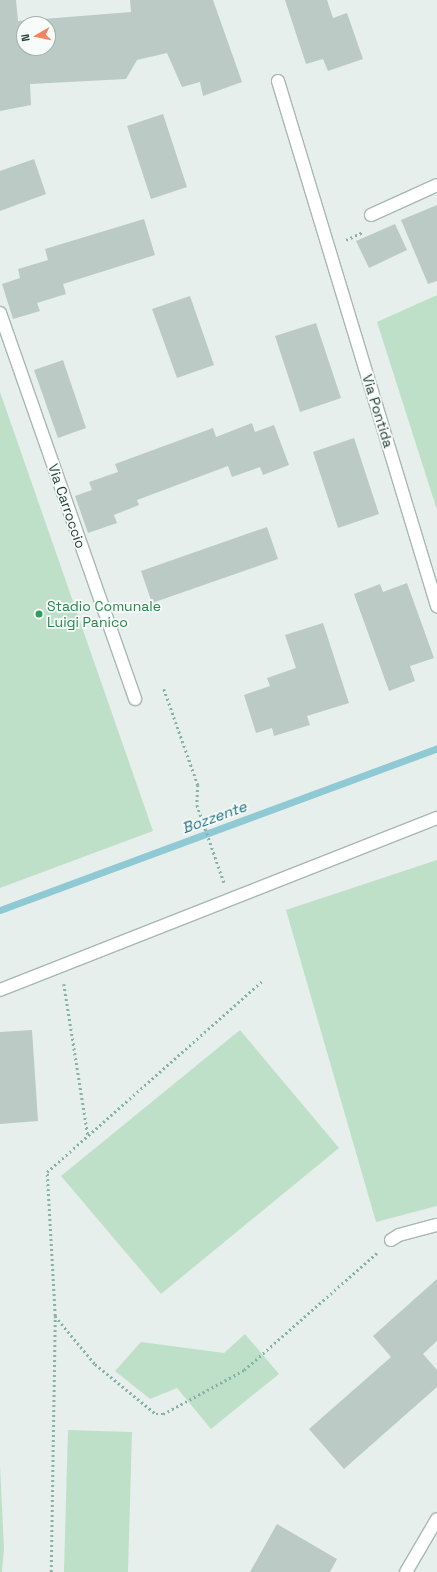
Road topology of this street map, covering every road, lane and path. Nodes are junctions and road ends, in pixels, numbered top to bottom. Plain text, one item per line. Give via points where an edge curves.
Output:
1 (278, 81) dead end
2 (437, 185) edge
3 (371, 214) dead end
4 (0, 313) edge
5 (437, 606) edge
6 (164, 689) dead end
7 (135, 699) dead end
8 (437, 818) edge
9 (230, 899) junction
10 (62, 966) junction
11 (264, 979) dead end
12 (0, 990) edge
13 (88, 1135) junction
14 (437, 1225) edge
15 (391, 1240) joint
16 (55, 1316) junction
17 (437, 1519) edge
18 (51, 1572) edge
19 (406, 1572) edge

1 - 5 street, Via Pontida
2 - 3 street
4 - 7 street, Via Carroccio
6 - 9 path via 198,785 197,805
8 - 9 street
9 - 10 street
10 - 12 street
10 - 13 path
11 - 13 path
13 - 16 path via 47,1172
14 - 15 street via 399,1235
15 - 16 path via 244,1370 163,1414 156,1414 95,1364
16 - 18 path
17 - 19 street

